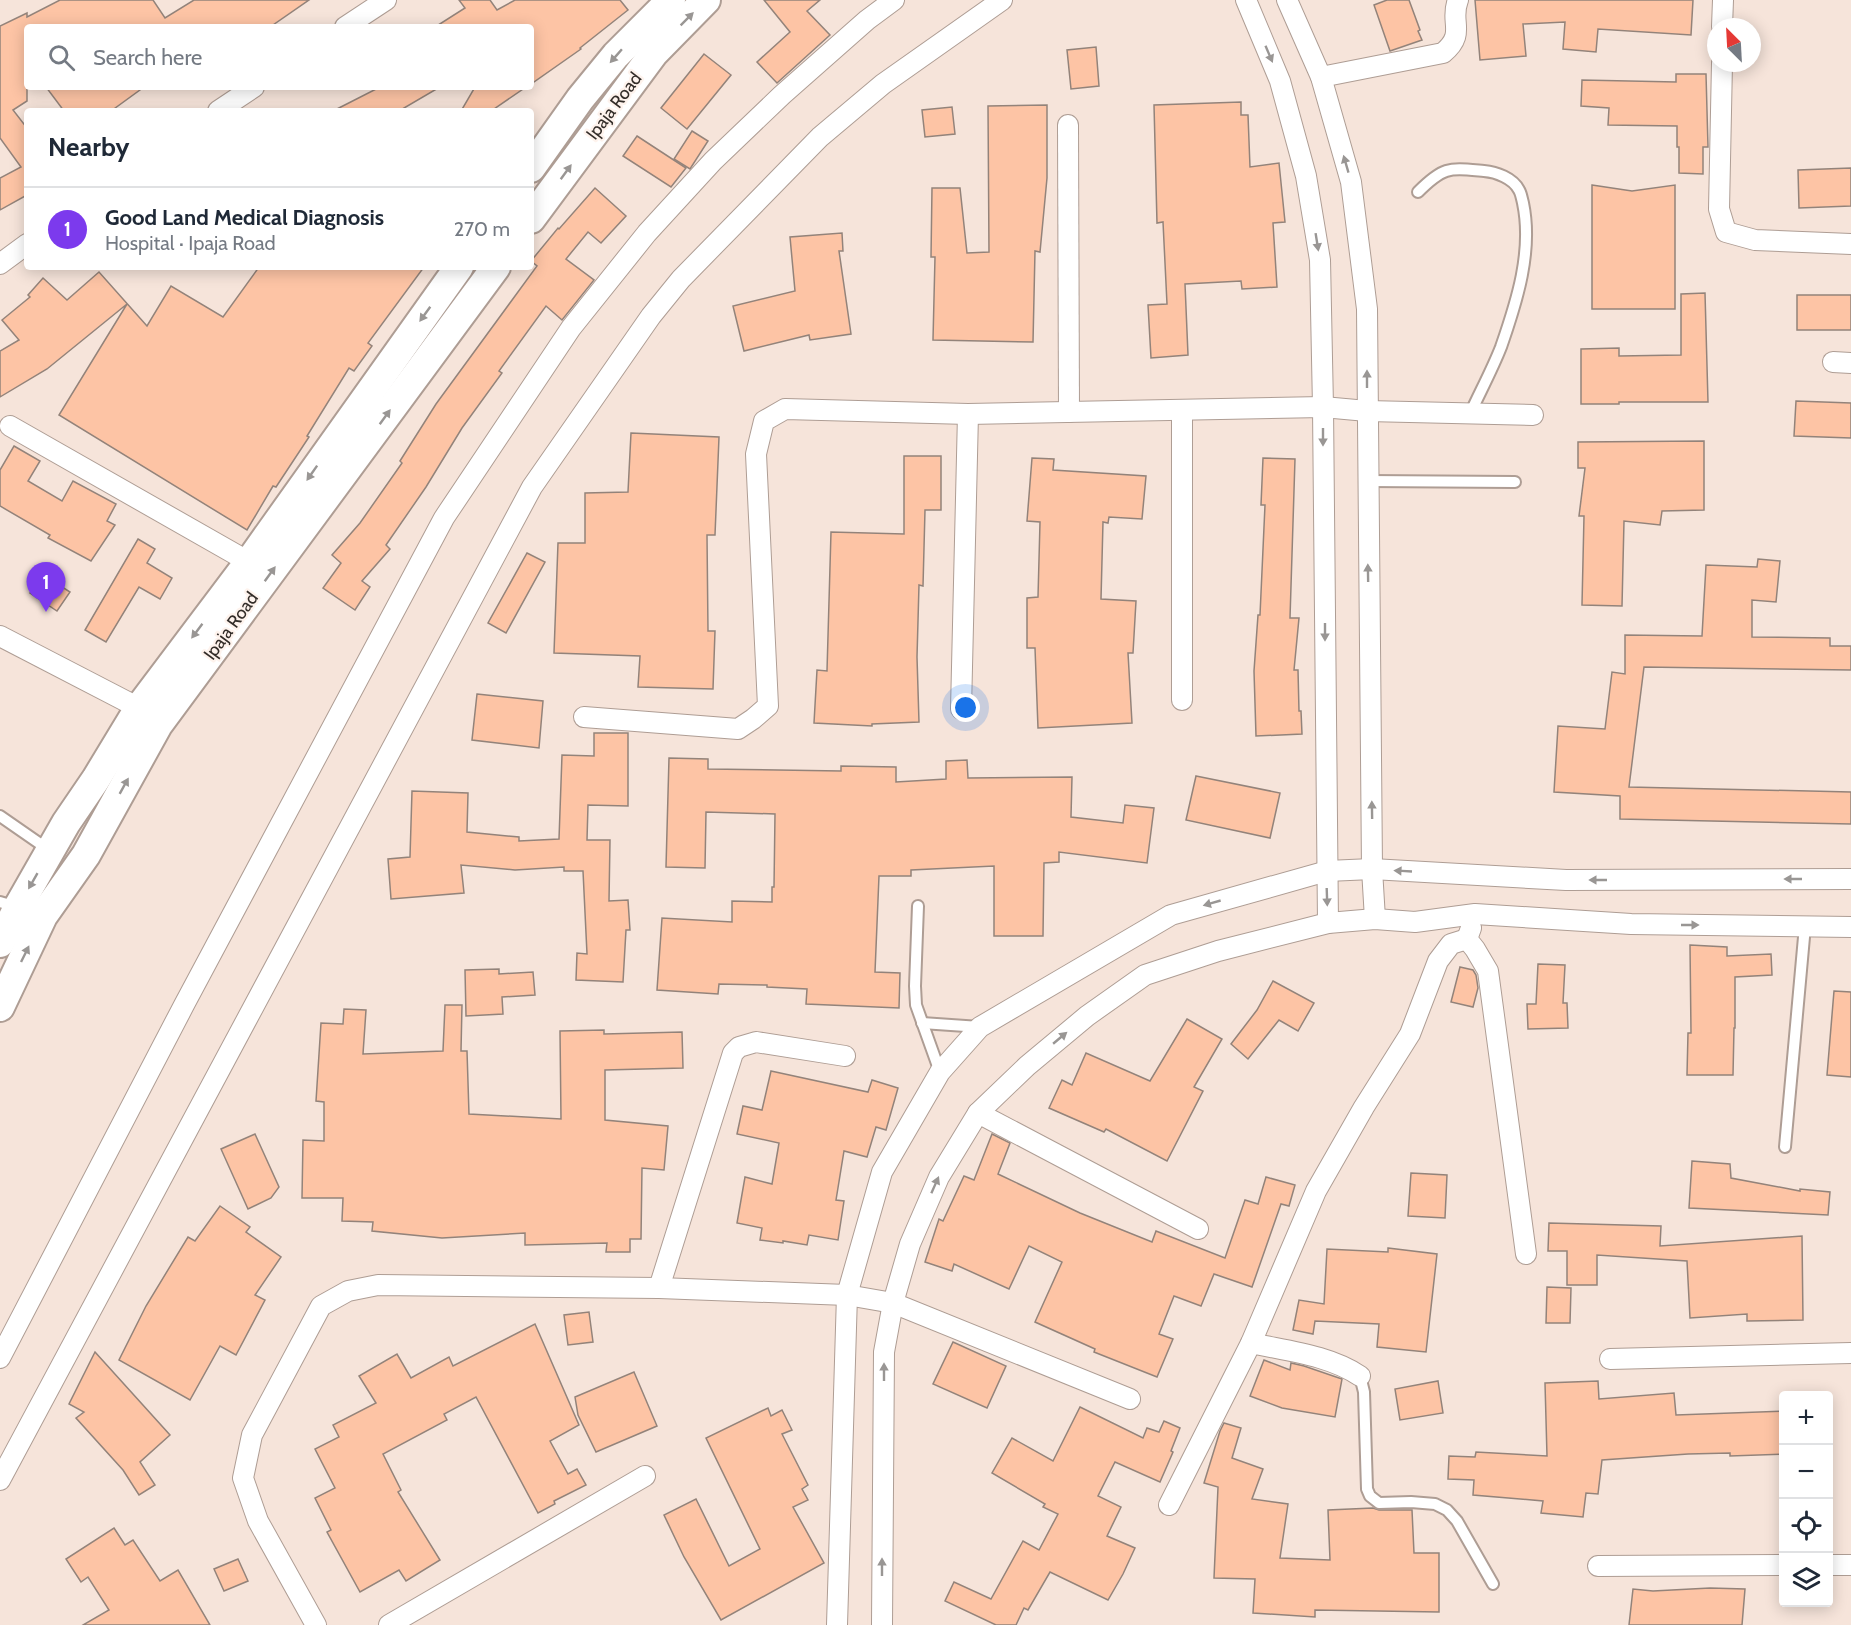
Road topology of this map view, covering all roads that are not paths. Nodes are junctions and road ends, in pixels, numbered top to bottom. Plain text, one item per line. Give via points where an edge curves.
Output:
1 (386, 0) edge
2 (672, 0) edge
3 (706, 0) edge
4 (894, 0) edge
5 (1002, 0) edge
6 (1246, 0) edge
7 (1287, 0) edge
8 (1458, 0) edge
9 (1723, 0) edge
10 (1722, 18) edge
11 (350, 24) edge
12 (1722, 72) edge
13 (1322, 78) junction
14 (250, 90) edge
15 (222, 108) edge
16 (1068, 125) dead end
17 (534, 164) edge
18 (1418, 192) dead end
19 (534, 215) edge
20 (1851, 244) edge
21 (24, 246) edge
22 (0, 264) edge
23 (457, 270) edge
24 (494, 270) edge
25 (1323, 407) junction
26 (1070, 411) junction
27 (1182, 411) junction
28 (1366, 411) junction
29 (968, 414) junction
30 (1470, 414) junction
31 (1533, 415) dead end
32 (10, 426) dead end
33 (1367, 481) junction
34 (1515, 482) dead end
35 (249, 562) junction
36 (0, 636) edge
37 (1182, 700) dead end
38 (139, 708) junction
39 (961, 709) dead end
40 (584, 717) dead end
41 (0, 816) edge
42 (50, 851) junction
43 (1372, 869) junction
44 (1327, 871) junction
45 (1851, 879) edge
46 (9, 905) edge
47 (918, 906) dead end
48 (1475, 914) junction
49 (1375, 918) junction
50 (1328, 923) junction
51 (1804, 926) junction
52 (1851, 927) edge
53 (1467, 939) junction
54 (0, 943) edge
55 (0, 1007) edge
56 (922, 1023) junction
57 (980, 1028) junction
58 (845, 1056) dead end
59 (940, 1072) junction
60 (978, 1113) junction
61 (1785, 1147) dead end
62 (1198, 1229) dead end
63 (1526, 1254) dead end
64 (660, 1288) junction
65 (847, 1295) junction
66 (893, 1303) junction
67 (1251, 1343) junction
68 (1851, 1353) edge
69 (0, 1358) edge
70 (1610, 1359) dead end
71 (1360, 1376) joint
72 (1130, 1399) dead end
73 (645, 1476) dead end
74 (0, 1480) edge
75 (1170, 1505) dead end
76 (1779, 1565) edge
77 (1833, 1565) edge
78 (1851, 1565) edge
79 (1598, 1566) dead end
80 (1493, 1584) dead end
81 (316, 1625) edge
82 (389, 1625) edge
83 (837, 1625) edge
84 (882, 1625) edge

1 - 11 street
2 -> 17 main road, Ipaja Road via 616,55
19 -> 3 main road, Ipaja Road via 654,53
4 - 69 street via 782,95 713,161 647,233 571,328 444,518
5 - 74 street via 883,84 820,137 681,279 532,487
6 -> 25 street via 1280,81 1306,176 1320,261
7 - 13 street
8 - 13 street via 1457,33 1452,46 1443,53
9 - 10 street
12 - 20 street via 1719,209 1726,232 1755,240
28 -> 13 street via 1367,309 1351,182
14 - 15 street
16 - 26 street
18 - 30 lane via 1434,177 1453,168 1492,172 1510,180 1520,190 1526,255 1500,348
21 - 22 street
23 -> 35 main road, Ipaja Road
55 -> 24 main road, Ipaja Road via 43,916 86,855 158,725
25 - 27 street
25 - 28 street
25 -> 44 street
26 - 27 street
26 - 29 street
27 - 37 street
28 - 30 street
28 - 33 street
29 - 39 street
29 - 40 street via 785,410 764,421 756,454 768,706 738,729
30 - 31 street
32 - 35 street
33 - 34 lane
43 -> 33 street
35 -> 38 main road, Ipaja Road
36 - 38 street
38 - 42 main road, Ipaja Road
41 - 42 lane
42 -> 46 main road, Ipaja Road
43 - 44 street
45 -> 43 street via 1566,880
43 - 49 street
44 -> 50 street
44 -> 57 street via 1171,915
46 - 54 main road, Ipaja Road
47 - 56 lane via 915,986
48 - 49 street via 1415,922
48 -> 51 street via 1631,924
48 - 53 street
49 - 50 street
60 -> 50 street via 1078,1023 1145,975 1218,951
51 - 52 street
51 - 61 lane
53 - 63 street via 1488,971
53 - 67 street via 1450,944 1438,962 1410,1034 1316,1191
56 - 57 lane
56 - 59 lane
57 - 59 street
58 - 64 street via 756,1042 733,1053
59 - 65 street via 882,1172
60 - 62 street
66 -> 60 street via 910,1244 939,1177
64 - 65 street
64 - 81 street via 378,1285 348,1290 321,1306 252,1435 243,1478 258,1521
65 - 66 street
65 - 83 street
66 - 72 street
84 -> 66 street via 884,1352
67 - 71 street via 1328,1360
67 - 75 street
68 - 70 street
71 - 80 lane via 1370,1496 1378,1503 1435,1504 1447,1510
73 - 82 street
76 - 79 street
77 - 78 street

